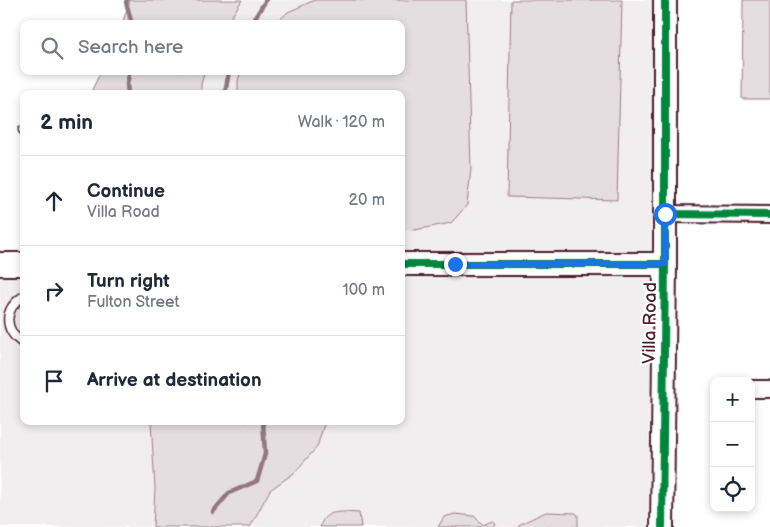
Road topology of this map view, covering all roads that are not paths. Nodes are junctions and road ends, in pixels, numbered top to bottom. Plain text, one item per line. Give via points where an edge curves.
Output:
1 (665, 0) edge
2 (665, 214) junction
3 (770, 215) edge
4 (0, 264) edge
5 (20, 264) edge
6 (405, 264) edge
7 (665, 264) junction
8 (20, 299) edge
9 (20, 342) edge
10 (755, 389) edge
11 (770, 389) edge
12 (662, 527) edge

1 - 2 main road, Villa Road
2 - 3 street
2 - 7 main road, Villa Road
4 - 5 main road
6 - 7 main road
7 - 12 main road, Villa Road
8 - 9 lane via 10,311 8,321 10,331
10 - 11 street

